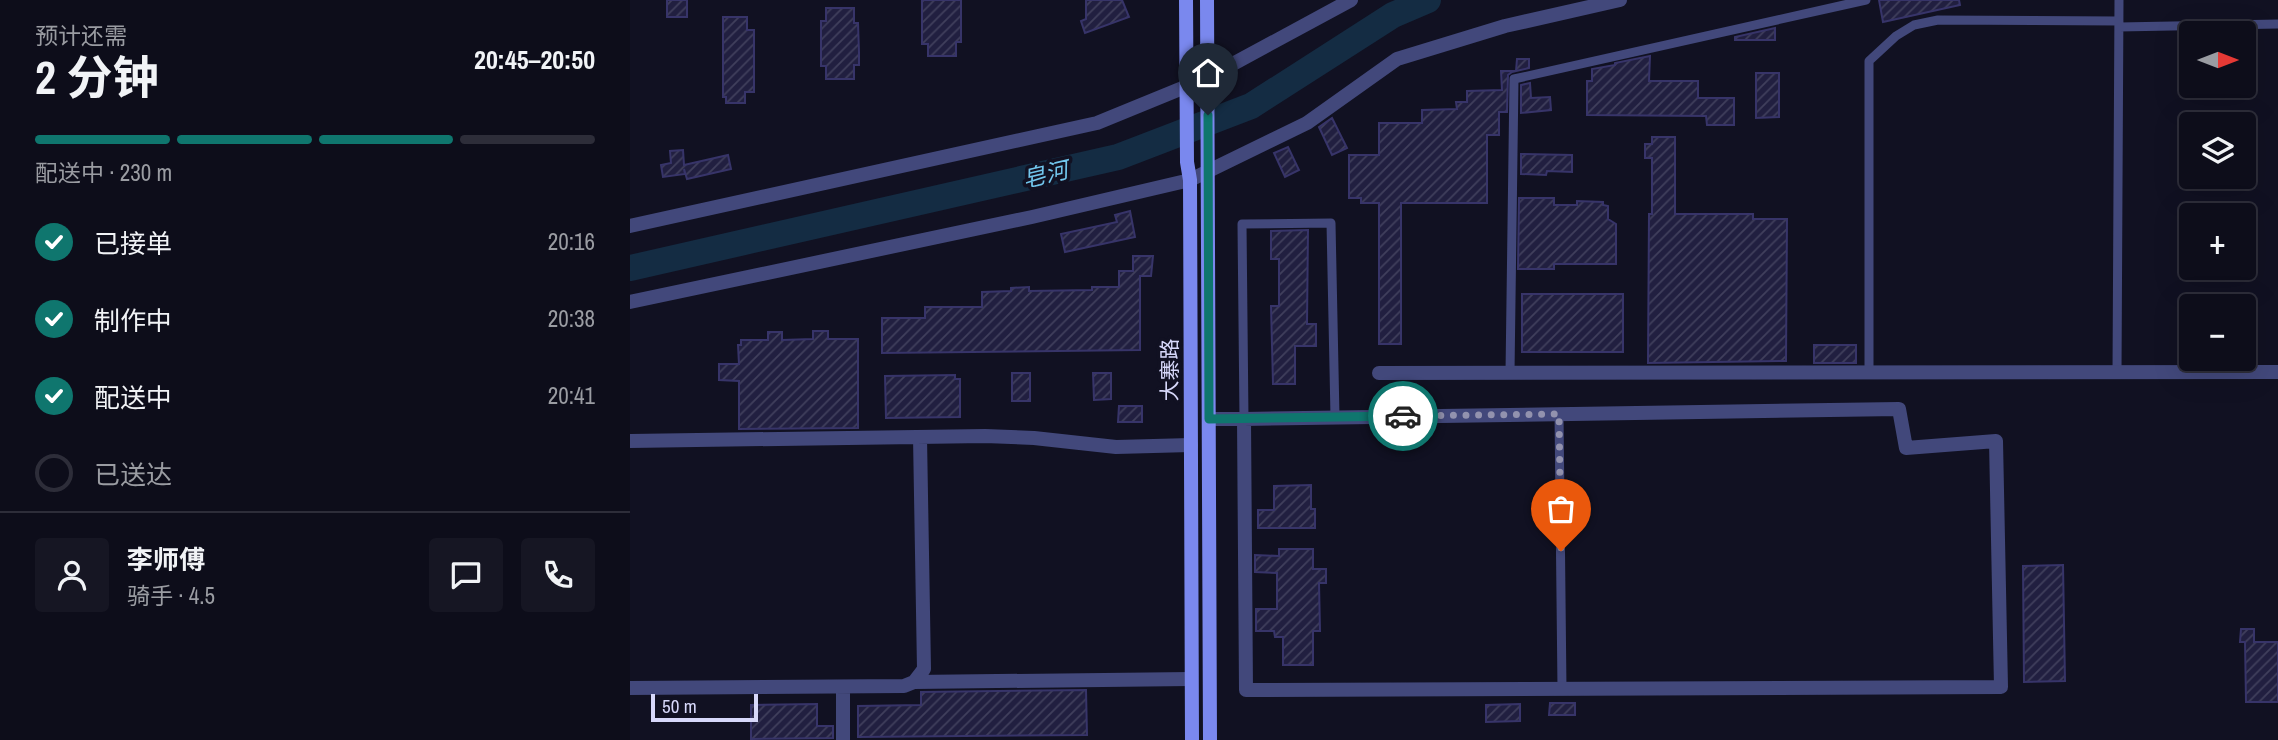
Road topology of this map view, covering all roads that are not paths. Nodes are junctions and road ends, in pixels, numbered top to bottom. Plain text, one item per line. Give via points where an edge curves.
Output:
1 (1186, 0) edge
2 (1207, 0) edge
3 (1351, 0) edge
4 (1620, 0) edge
5 (1866, 0) edge
6 (2119, 0) edge
7 (2119, 24) junction
8 (2278, 24) edge
9 (1207, 78) junction
10 (1186, 87) junction
11 (1206, 173) junction
12 (1190, 180) junction
13 (630, 226) edge
14 (630, 302) edge
15 (2278, 372) edge
16 (1379, 373) dead end
17 (1510, 373) junction
18 (1869, 373) junction
19 (2117, 373) junction
20 (1559, 414) junction
21 (1335, 417) junction
22 (1244, 418) junction
23 (1209, 419) junction
24 (920, 437) junction
25 (630, 441) edge
26 (1191, 445) junction
27 (1191, 679) junction
28 (914, 682) junction
29 (843, 687) junction
30 (630, 688) edge
31 (1562, 688) junction
32 (843, 740) edge
33 (1192, 740) edge
34 (1210, 740) edge

1 - 10 main road, 大寨路
2 - 9 main road, 大寨路
3 - 9 street
4 - 11 street via 1505,26 1397,59 1307,123
5 - 17 lane via 1514,79
6 - 7 lane
7 - 8 lane
7 - 18 lane via 1938,20 1914,25 1869,61
7 - 19 lane
9 - 10 street
9 - 11 main road, 大寨路
10 - 12 main road, 大寨路
10 - 13 street via 1097,123
11 - 12 street
11 - 23 main road, 大寨路
12 - 14 street
12 - 26 main road, 大寨路
15 - 19 street
16 - 17 street
17 - 18 street
18 - 19 street
20 - 21 street
20 - 31 lane
20 - 31 street via 1899,410 1906,448 1996,441 2001,687
21 - 22 street
21 - 22 lane via 1331,223 1242,224
22 - 23 street
22 - 31 street via 1246,690
23 - 34 main road, 大寨路
24 - 25 street
24 - 26 street via 1034,438 1116,447
24 - 28 street via 924,669
26 - 27 main road, 大寨路
27 - 28 street
27 - 33 main road, 大寨路
28 - 29 street
29 - 30 street
29 - 32 street

